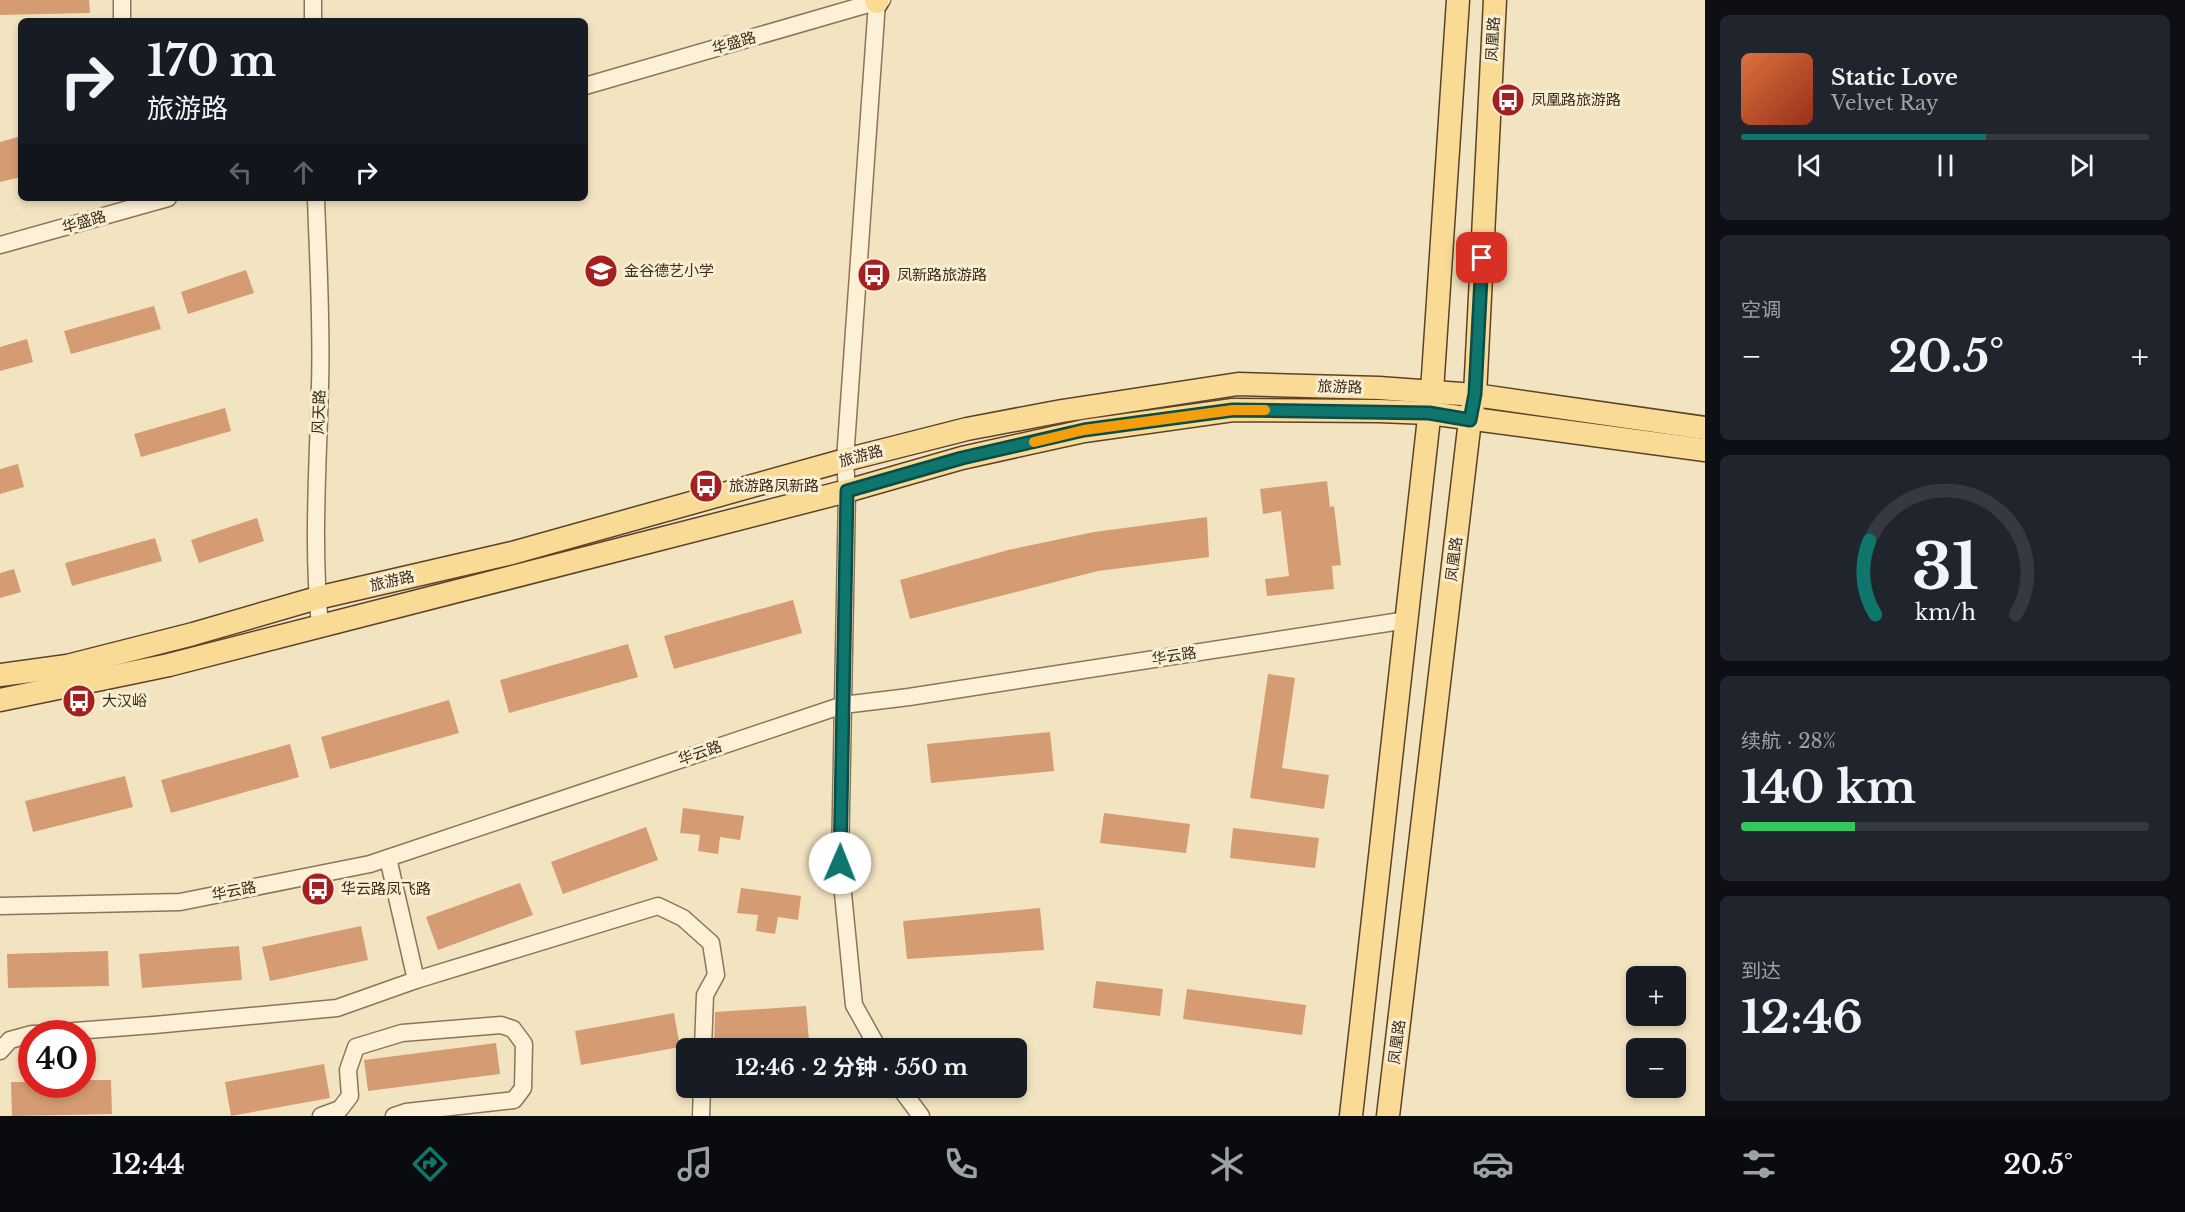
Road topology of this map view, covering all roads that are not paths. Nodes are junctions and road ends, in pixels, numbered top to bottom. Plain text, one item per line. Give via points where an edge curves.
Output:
1 (122, 0) edge
2 (313, 0) edge
3 (878, 0) edge
4 (1458, 0) edge
5 (1495, 0) edge
6 (122, 18) edge
7 (314, 18) edge
8 (588, 85) edge
9 (316, 201) edge
10 (140, 202) edge
11 (0, 245) edge
12 (1475, 394) junction
13 (1431, 402) junction
14 (1470, 420) junction
15 (1705, 428) edge
16 (1705, 450) edge
17 (845, 460) junction
18 (847, 491) junction
19 (317, 598) junction
20 (1407, 620) junction
21 (320, 626) junction
22 (0, 675) edge
23 (0, 700) edge
24 (843, 705) junction
25 (388, 858) junction
26 (0, 906) edge
27 (416, 980) junction
28 (96, 1029) edge
29 (18, 1038) edge
30 (703, 1038) edge
31 (872, 1038) edge
32 (0, 1051) edge
33 (702, 1098) edge
34 (908, 1098) edge
35 (321, 1116) edge
36 (394, 1116) edge
37 (701, 1116) edge
38 (921, 1116) edge
39 (1351, 1116) edge
40 (1388, 1116) edge

1 - 6 street
2 - 7 street
3 - 8 street, 华盛路
3 - 17 street
4 - 13 main road
5 - 12 main road, 凤凰路
9 - 19 street, 风天路 via 320,382
10 - 11 street, 华盛路
12 - 13 main road, 旅游路
12 - 14 main road, 凤凰路
12 - 15 main road, 旅游路
13 - 14 main road, 旅游路
13 - 17 main road, 旅游路 via 1238,384 1018,419
13 - 18 main road, 旅游路 via 1233,410 1084,430 962,458
13 - 20 main road
14 - 16 main road, 旅游路
14 - 40 main road, 凤凰路
17 - 18 street
17 - 19 main road, 旅游路 via 512,554
18 - 21 main road, 旅游路
18 - 24 street
19 - 21 street, 风天路
19 - 22 main road, 旅游路 via 67,666
20 - 24 street, 华云路
20 - 39 main road
21 - 23 main road, 旅游路 via 169,665
24 - 25 street, 华云路
24 - 31 street via 840,863 854,1005
25 - 26 street, 华云路 via 180,902
25 - 27 street
27 - 28 street via 337,1008
27 - 30 street via 658,906 683,918 711,943 716,975 705,995
29 - 32 street via 10,1040
33 - 37 street
34 - 38 street
35 - 36 street via 340,1109 350,1096 348,1070 356,1047 402,1033 501,1025 513,1029 524,1044 524,1088 514,1100

